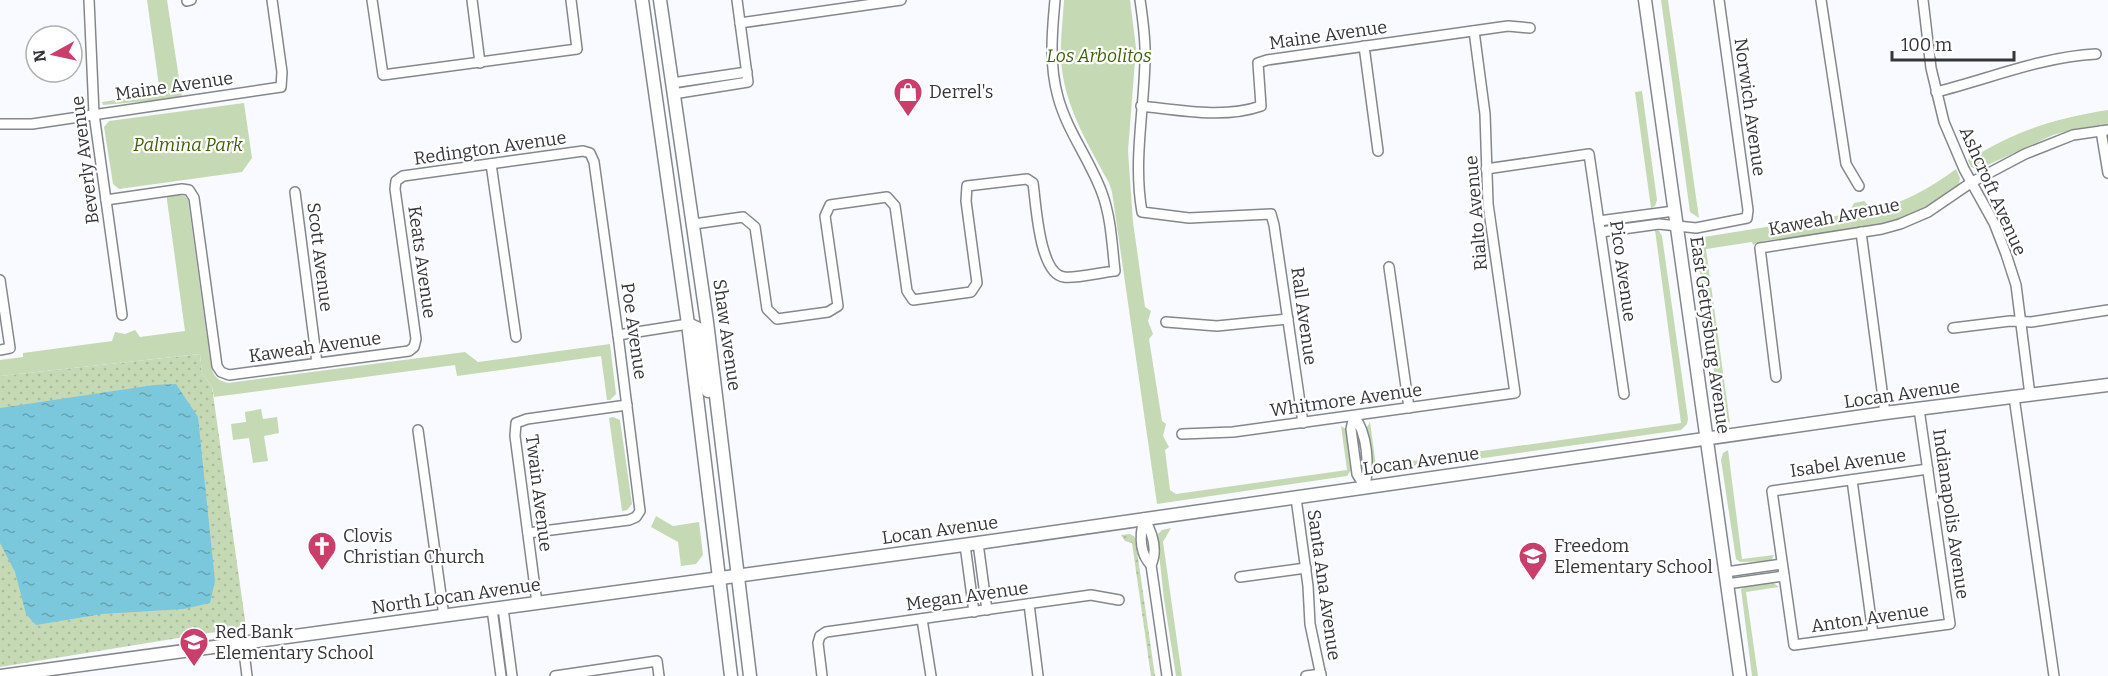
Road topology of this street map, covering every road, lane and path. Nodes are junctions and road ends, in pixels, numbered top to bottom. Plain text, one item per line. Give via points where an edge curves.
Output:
1 (89, 0) edge
2 (191, 0) edge
3 (272, 0) edge
4 (372, 0) edge
5 (472, 0) edge
6 (571, 0) edge
7 (642, 0) edge
8 (648, 0) edge
9 (660, 0) edge
10 (737, 0) edge
11 (901, 0) edge
12 (1055, 0) edge
13 (1140, 0) edge
14 (1645, 0) edge
15 (1719, 0) edge
16 (1821, 0) edge
17 (1923, 0) edge
18 (187, 1) edge
19 (844, 3) edge
20 (740, 23) junction
21 (1530, 28) dead end
22 (1474, 31) junction
23 (1364, 46) junction
24 (2096, 54) dead end
25 (480, 63) junction
26 (672, 88) junction
27 (1936, 92) junction
28 (1141, 106) junction
29 (94, 114) junction
30 (0, 124) edge
31 (2105, 130) edge
32 (1378, 151) dead end
33 (590, 153) joint
34 (491, 164) junction
35 (1486, 169) junction
36 (2108, 173) edge
37 (396, 181) joint
38 (1972, 182) junction
39 (1859, 186) dead end
40 (295, 192) dead end
41 (106, 200) junction
42 (1674, 211) junction
43 (1747, 218) joint
44 (1599, 221) junction
45 (694, 224) junction
46 (1676, 226) junction
47 (1601, 232) junction
48 (1861, 232) junction
49 (1389, 267) dead end
50 (0, 280) edge
51 (2108, 310) edge
52 (122, 315) dead end
53 (1288, 319) junction
54 (2021, 321) junction
55 (1166, 322) dead end
56 (688, 324) junction
57 (1953, 328) dead end
58 (618, 335) junction
59 (516, 337) dead end
60 (414, 347) joint
61 (5, 349) edge
62 (317, 363) junction
63 (1776, 377) dead end
64 (2108, 385) edge
65 (1515, 393) joint
66 (1624, 394) dead end
67 (2030, 395) junction
68 (2014, 397) junction
69 (627, 405) junction
70 (1409, 408) junction
71 (1919, 409) junction
72 (1885, 413) junction
73 (1354, 416) junction
74 (1303, 423) junction
75 (418, 430) dead end
76 (722, 433) junction
77 (1182, 434) dead end
78 (1707, 440) junction
79 (1928, 469) junction
80 (1852, 480) junction
81 (1365, 487) junction
82 (1296, 498) junction
83 (1144, 518) junction
84 (528, 533) junction
85 (978, 543) junction
86 (965, 545) junction
87 (1782, 564) junction
88 (1306, 568) junction
89 (739, 575) junction
90 (1784, 576) junction
91 (719, 577) junction
92 (1240, 577) dead end
93 (1726, 578) junction
94 (1119, 600) dead end
95 (537, 603) junction
96 (1029, 604) junction
97 (497, 609) junction
98 (987, 610) junction
99 (974, 612) junction
100 (444, 615) junction
101 (922, 619) junction
102 (1950, 624) joint
103 (1873, 634) junction
104 (243, 644) junction
105 (1321, 675) edge
106 (0, 676) edge
107 (247, 676) edge
108 (501, 676) edge
109 (512, 676) edge
110 (556, 676) edge
111 (659, 676) edge
112 (731, 676) edge
113 (750, 676) edge
114 (822, 676) edge
115 (931, 676) edge
116 (1038, 676) edge
117 (1167, 676) edge
118 (1306, 676) edge
119 (1740, 676) edge
120 (2054, 676) edge

1 - 29 street, Beverly Avenue
2 - 18 street
3 - 29 street, Maine Avenue via 281,87
4 - 25 street via 382,75
5 - 25 street
6 - 25 street via 578,49
7 - 56 street, Shaw Avenue
8 - 26 street via 654,13 664,85 669,93
9 - 26 street, Shaw Avenue
10 - 20 street
11 - 19 street
12 - 45 street via 1052,58 1058,96 1070,130 1104,198 1115,271 1063,278 1054,273 1043,252 1033,183 1027,179 967,186 977,283 971,292 913,300 907,291 895,206 886,197 830,205 825,216 838,306 828,312 777,319 767,309 755,226 743,217
13 - 28 street via 1145,58
14 - 42 street, East Gettysburg Avenue
15 - 43 street, Norwich Avenue
16 - 39 street via 1846,164
17 - 27 street, Ashcroft Avenue
19 - 20 street
20 - 26 street via 747,77
21 - 22 street, Maine Avenue via 1508,26
22 - 23 street, Maine Avenue
22 - 35 street, Rialto Avenue via 1485,114
23 - 28 street, Maine Avenue via 1258,63 1261,106 1250,110
23 - 32 street
24 - 27 street via 2040,62
26 - 45 street, Shaw Avenue
27 - 38 street, Ashcroft Avenue via 1955,150
28 - 53 street, Rall Avenue via 1138,172 1142,212 1189,218 1271,214
29 - 30 street, Maine Avenue via 32,124
29 - 41 street, Beverly Avenue
31 - 36 street
31 - 38 street, Kaweah Avenue via 2045,145
33 - 34 street, Redington Avenue
33 - 58 street, Poe Avenue
34 - 37 street, Redington Avenue via 403,176
34 - 59 street
35 - 44 street, Pico Avenue via 1590,154
35 - 65 street, Rialto Avenue
37 - 60 street, Keats Avenue
38 - 48 street, Kaweah Avenue via 1915,218
38 - 54 street, Ashcroft Avenue via 2006,254
40 - 62 street, Scott Avenue
41 - 52 street, Beverly Avenue
41 - 62 street, Kaweah Avenue via 189,190 194,198 221,372 229,375
42 - 44 street
42 - 46 street, East Gettysburg Avenue
43 - 46 street, Kaweah Avenue via 1696,228
44 - 47 street, Pico Avenue
45 - 76 street, Shaw Avenue
46 - 47 street, Kaweah Avenue via 1659,224
46 - 78 street, East Gettysburg Avenue
47 - 66 street, Pico Avenue
48 - 63 street, Kaweah Avenue via 1760,248
48 - 72 street
49 - 70 street
50 - 61 street
51 - 54 street
53 - 55 street via 1217,326
53 - 74 street, Rall Avenue
54 - 57 street
54 - 67 street, Ashcroft Avenue
56 - 58 street
56 - 76 street via 699,332 709,399
56 - 91 street, Shaw Avenue
58 - 69 street, Poe Avenue
60 - 62 street, Kaweah Avenue via 409,351
64 - 67 street, Locan Avenue
65 - 70 street, Whitmore Avenue
67 - 68 street, Locan Avenue
68 - 71 street, Locan Avenue
68 - 120 street
69 - 84 street, Poe Avenue via 640,502 638,514 629,520
69 - 84 street, Twain Avenue via 516,423
70 - 73 street, Whitmore Avenue
71 - 72 street, Locan Avenue
71 - 79 street, Indianapolis Avenue
72 - 78 street, Locan Avenue
73 - 74 street, Whitmore Avenue
73 - 81 street via 1351,429 1357,474
74 - 77 street, Whitmore Avenue
75 - 100 street
76 - 89 street, Shaw Avenue
78 - 81 street, Locan Avenue
78 - 93 street, East Gettysburg Avenue
79 - 80 street, Isabel Avenue
79 - 102 street, Indianapolis Avenue
80 - 87 street, Isabel Avenue via 1772,490
80 - 103 street
81 - 82 street, Locan Avenue
82 - 83 street, Locan Avenue
82 - 88 street, Santa Ana Avenue
83 - 85 street, Locan Avenue
83 - 117 street via 1151,530 1155,556 1151,565
84 - 95 street, Twain Avenue
85 - 86 street, Locan Avenue
85 - 98 street
86 - 89 street, Locan Avenue
86 - 99 street
87 - 90 street
87 - 93 street
88 - 92 street
88 - 105 street, Santa Ana Avenue via 1310,624
89 - 91 street, North Locan Avenue
89 - 113 street, Shaw Avenue
90 - 93 street
90 - 103 street, Anton Avenue via 1794,645
91 - 95 street, North Locan Avenue
91 - 112 street, Shaw Avenue
93 - 119 street, East Gettysburg Avenue
94 - 96 street, Megan Avenue via 1091,596
95 - 97 street, North Locan Avenue
96 - 98 street, Megan Avenue
96 - 116 street
97 - 100 street, North Locan Avenue
97 - 108 street
97 - 109 street
98 - 99 street, Megan Avenue
99 - 101 street, Megan Avenue
100 - 104 street, North Locan Avenue
101 - 114 street, Megan Avenue via 826,632 818,643
101 - 115 street
102 - 103 street, Anton Avenue
104 - 106 street, North Locan Avenue
104 - 107 street
105 - 118 street
110 - 111 street via 657,661

